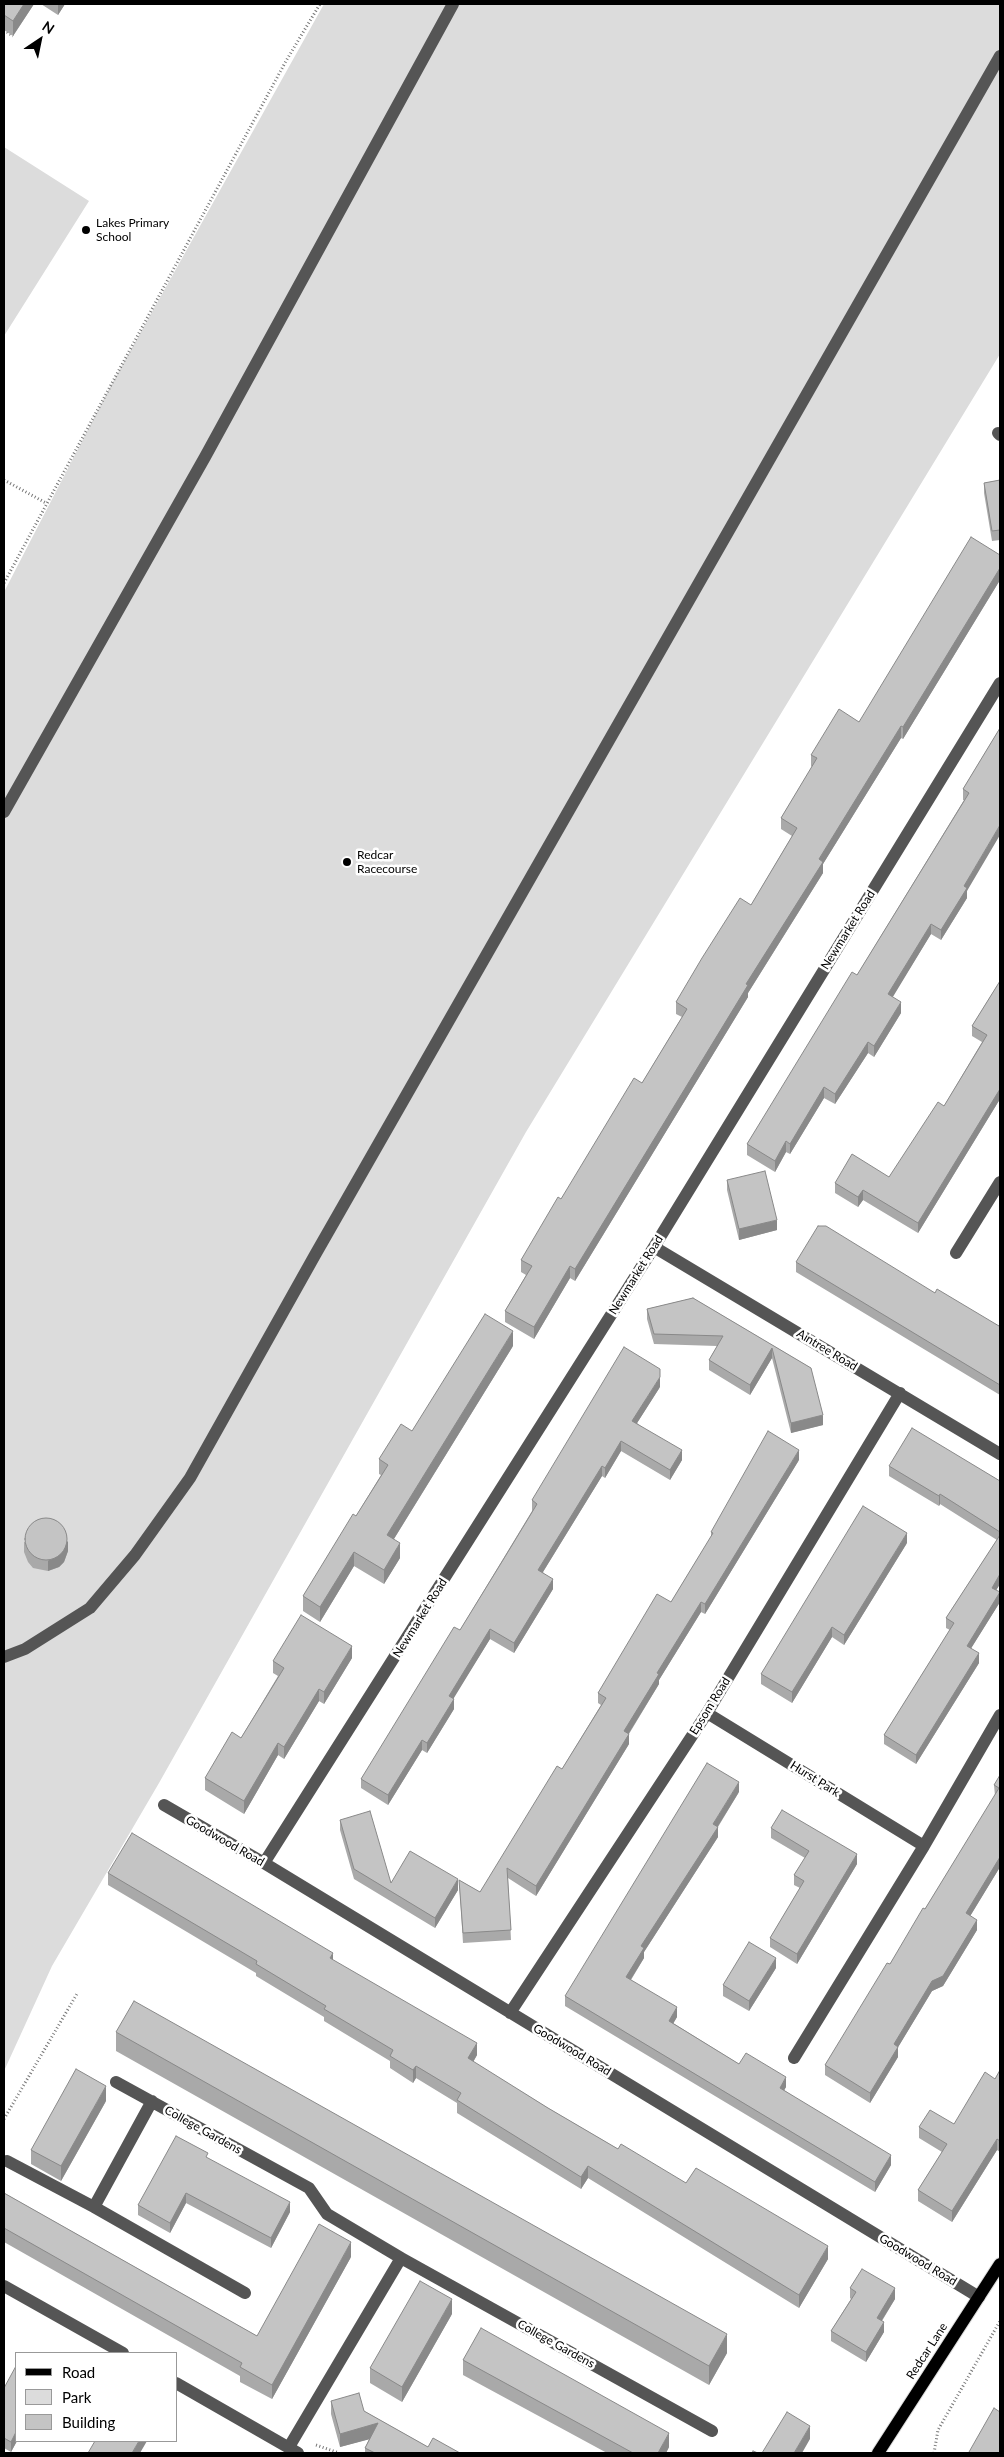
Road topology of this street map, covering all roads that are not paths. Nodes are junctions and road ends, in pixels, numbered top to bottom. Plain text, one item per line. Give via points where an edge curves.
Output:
1 (453, 4) edge
2 (1000, 56) edge
3 (1000, 683) edge
4 (4, 812) edge
5 (1000, 1182) edge
6 (654, 1247) junction
7 (956, 1253) dead end
8 (900, 1394) junction
9 (1000, 1454) edge
10 (4, 1657) edge
11 (707, 1713) junction
12 (1000, 1715) edge
13 (164, 1805) dead end
14 (924, 1846) junction
15 (264, 1863) junction
16 (510, 2013) junction
17 (794, 2058) dead end
18 (116, 2082) dead end
19 (152, 2101) junction
20 (7, 2161) dead end
21 (94, 2207) junction
22 (401, 2258) junction
23 (1000, 2264) edge
24 (4, 2286) edge
25 (245, 2293) dead end
26 (979, 2297) junction
27 (121, 2352) edge
28 (178, 2384) edge
29 (712, 2431) dead end
30 (294, 2450) edge
31 (878, 2453) edge

1 - 4 street via 205,457
2 - 10 street via 190,1478 136,1555 90,1608 25,1649
3 - 6 street, Newmarket Road
5 - 7 street
6 - 8 street, Aintree Road
6 - 15 street, Newmarket Road
8 - 9 street, Aintree Road
8 - 11 street, Epsom Road
11 - 14 street, Hurst Park
11 - 16 street, Epsom Road
12 - 14 street
13 - 15 street, Goodwood Road
14 - 17 street
15 - 16 street, Goodwood Road
16 - 26 street, Goodwood Road
18 - 19 street, College Gardens
19 - 21 street, College Gardens
19 - 22 street, College Gardens via 309,2188 327,2214
20 - 21 street
21 - 25 street
22 - 29 street, College Gardens
22 - 30 street
23 - 26 main road, Redcar Lane
24 - 27 street
26 - 31 main road, Redcar Lane
28 - 30 street

